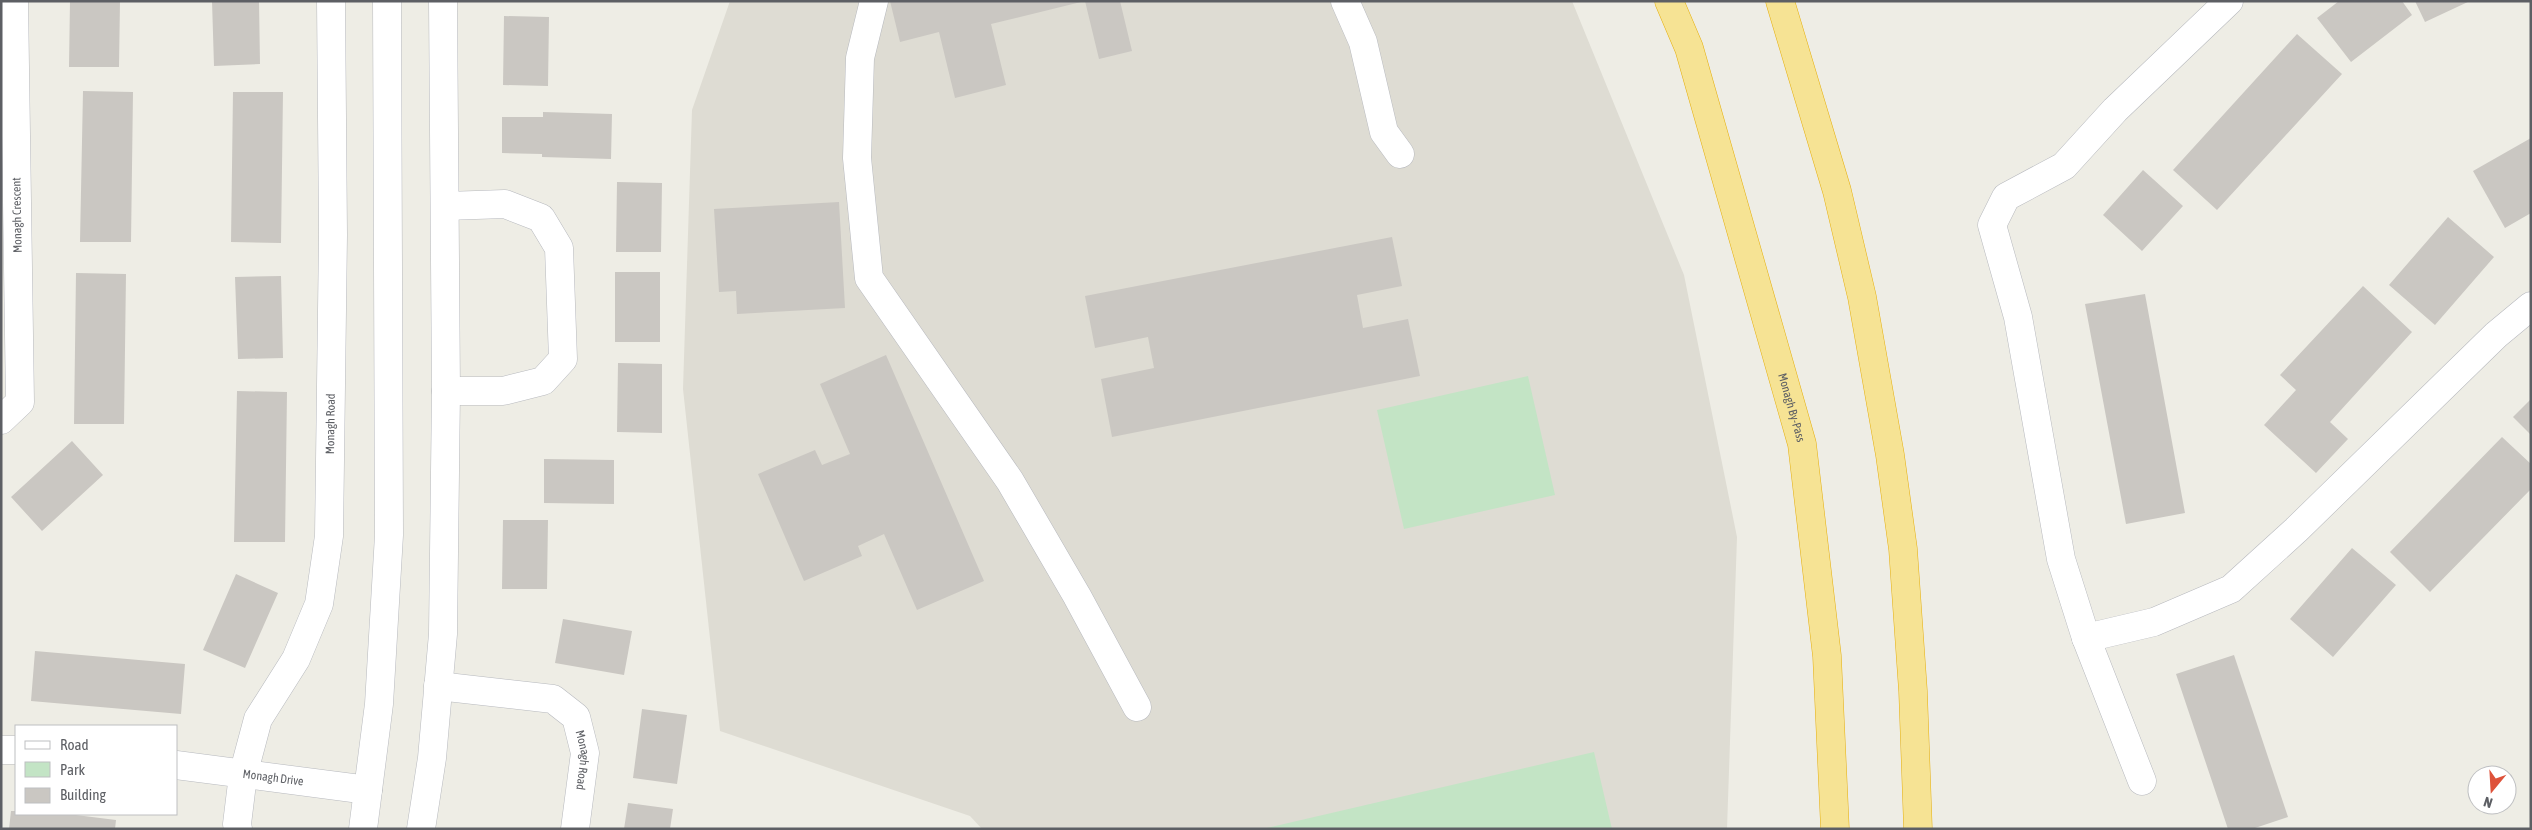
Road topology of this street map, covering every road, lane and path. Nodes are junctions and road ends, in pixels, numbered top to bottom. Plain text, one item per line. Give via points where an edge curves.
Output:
1 (14, 1) edge
2 (331, 1) edge
3 (387, 1) edge
4 (443, 1) edge
5 (874, 1) edge
6 (1345, 1) edge
7 (1669, 1) edge
8 (1683, 1) edge
9 (1780, 1) edge
10 (2229, 1) edge
11 (1689, 48) junction
12 (1400, 154) dead end
13 (446, 206) junction
14 (2531, 306) edge
15 (446, 391) junction
16 (1, 420) edge
17 (2086, 638) junction
18 (438, 686) junction
19 (1137, 707) dead end
20 (1, 750) edge
21 (15, 750) edge
22 (178, 765) edge
23 (243, 775) junction
24 (2142, 781) dead end
25 (368, 790) junction
26 (238, 829) edge
27 (363, 829) edge
28 (421, 829) edge
29 (575, 829) edge
30 (1835, 829) edge
31 (1918, 829) edge

1 - 16 street, Monagh Crescent via 20,402
2 - 23 street, Monagh Road via 333,235 329,536 319,604 296,659 258,719
3 - 25 street via 389,535 379,704
4 - 13 street
5 - 19 street via 860,58 857,158 869,278 1010,481
6 - 12 street via 1363,42 1384,132
7 - 11 highway, Monagh By-Pass
8 - 11 highway
9 - 31 highway via 1837,191 1862,297 1890,456 1904,558
10 - 17 street via 2115,110 2064,166 2006,197 1992,226 2018,317 2061,559
11 - 30 highway, Monagh By-Pass via 1802,444 1827,656
13 - 15 street
13 - 15 street via 506,204 541,218 559,248 563,359 543,381 503,391
14 - 17 street via 2496,335 2231,589 2154,622
15 - 18 street via 443,634
17 - 24 street
18 - 28 street via 432,758
18 - 29 street, Monagh Road via 553,699 576,717 585,753
20 - 21 street
22 - 23 street, Monagh Drive
23 - 25 street, Monagh Drive
23 - 26 street, Monagh Road
25 - 27 street

